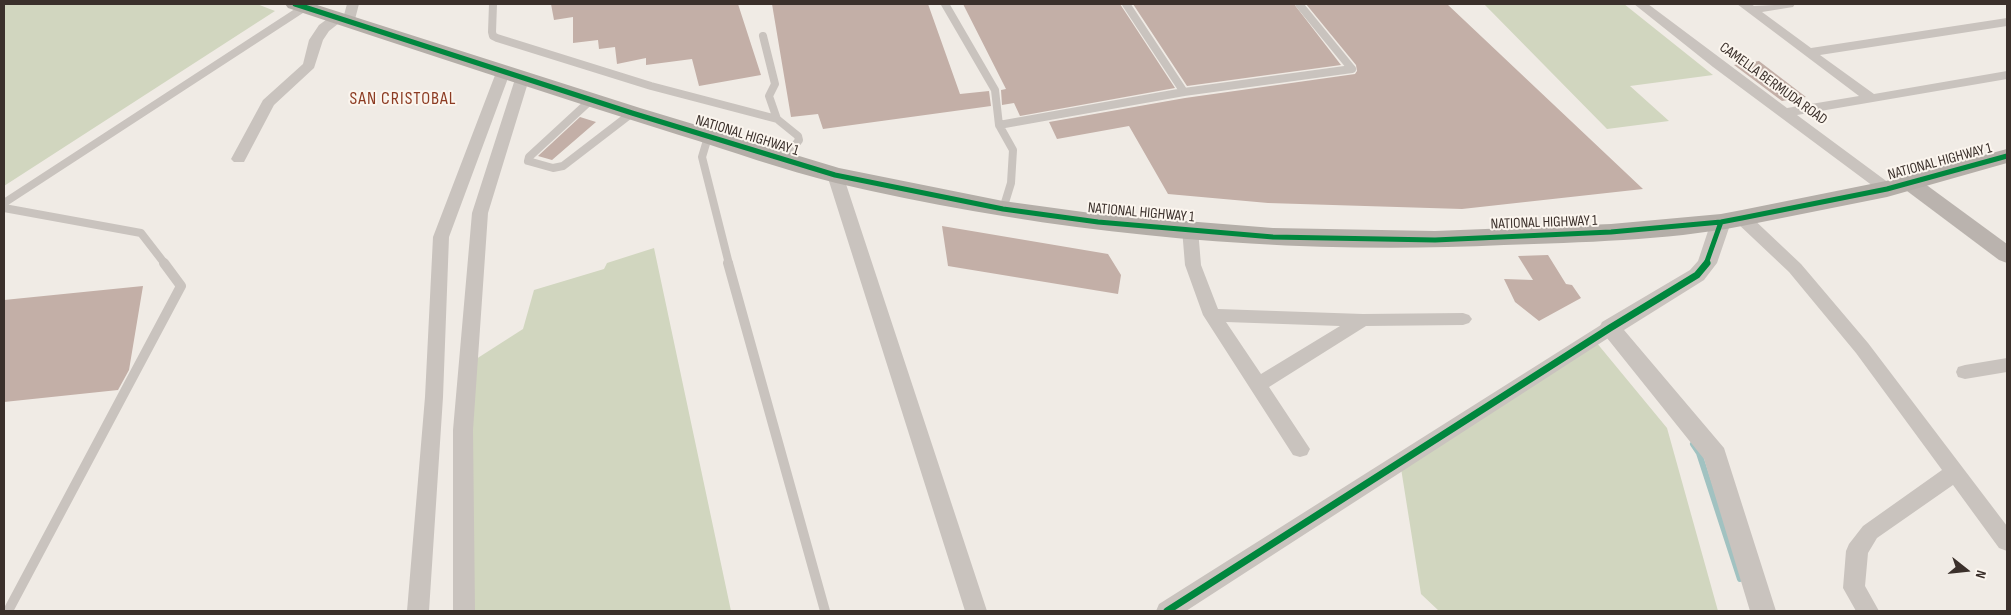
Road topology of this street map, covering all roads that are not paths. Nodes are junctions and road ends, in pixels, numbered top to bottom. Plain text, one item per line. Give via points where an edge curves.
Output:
1 (493, 4) edge
2 (945, 4) edge
3 (1126, 4) edge
4 (1298, 4) edge
5 (1640, 4) edge
6 (1789, 4) edge
7 (300, 5) edge
8 (1748, 7) edge
9 (347, 14) edge
10 (2007, 22) edge
11 (763, 36) dead end
12 (1811, 52) junction
13 (513, 73) junction
14 (2007, 75) edge
15 (1184, 92) junction
16 (592, 99) junction
17 (1872, 99) junction
18 (632, 113) junction
19 (1785, 114) junction
20 (777, 118) junction
21 (999, 125) junction
22 (708, 137) junction
23 (2007, 156) edge
24 (239, 159) dead end
25 (784, 160) junction
26 (835, 175) junction
27 (1899, 186) junction
28 (4, 202) edge
29 (4, 208) edge
30 (1003, 209) junction
31 (1732, 220) junction
32 (1190, 229) junction
33 (2007, 255) edge
34 (1212, 316) junction
35 (1463, 319) dead end
36 (1364, 320) junction
37 (1610, 328) junction
38 (2007, 364) edge
39 (1965, 372) dead end
40 (1258, 385) junction
41 (1300, 449) dead end
42 (1955, 472) junction
43 (2007, 542) edge
44 (8, 611) edge
45 (418, 611) edge
46 (464, 611) edge
47 (825, 611) edge
48 (976, 611) edge
49 (1166, 611) edge
50 (1763, 611) edge
51 (1868, 611) edge

1 - 20 lane via 493,36 651,86
2 - 21 lane via 996,90
3 - 15 lane
4 - 15 lane via 1352,69
5 - 19 street, CAMELLA BERMUDA ROAD
6 - 8 street
7 - 9 highway, NATIONAL HIGHWAY 1
7 - 28 lane
8 - 12 street
9 - 13 highway, NATIONAL HIGHWAY 1
9 - 24 street via 324,28 316,40 309,65 268,103
10 - 12 street
11 - 20 lane via 775,84 769,96
12 - 17 street
13 - 16 highway, NATIONAL HIGHWAY 1
13 - 45 street via 441,237 434,397
13 - 46 street via 480,213 463,430
14 - 17 street
15 - 21 lane
16 - 18 highway, NATIONAL HIGHWAY 1
16 - 18 lane via 528,161 553,168 563,166
17 - 19 street
18 - 22 highway, NATIONAL HIGHWAY 1
19 - 27 street, CAMELLA BERMUDA ROAD
20 - 25 lane via 800,140
21 - 30 lane via 1013,150 1011,183
22 - 25 highway, NATIONAL HIGHWAY 1
22 - 47 lane via 702,157 737,298
23 - 27 highway, NATIONAL HIGHWAY 1
25 - 26 highway, NATIONAL HIGHWAY 1
26 - 30 highway, NATIONAL HIGHWAY 1
26 - 48 street
27 - 31 highway, NATIONAL HIGHWAY 1
27 - 33 main road
29 - 44 lane via 141,233 181,286
30 - 32 highway, NATIONAL HIGHWAY 1 via 1098,222
31 - 32 highway, NATIONAL HIGHWAY 1 via 1611,232 1435,240 1273,237
31 - 37 street via 1707,264 1697,275
31 - 42 street via 1801,275 1862,348
32 - 34 street via 1193,265
34 - 36 street
34 - 40 street
35 - 36 street
36 - 40 street
37 - 49 street
37 - 50 street via 1715,455
38 - 39 street
40 - 41 street
42 - 43 street
42 - 51 street via 1870,532 1857,552 1854,588

